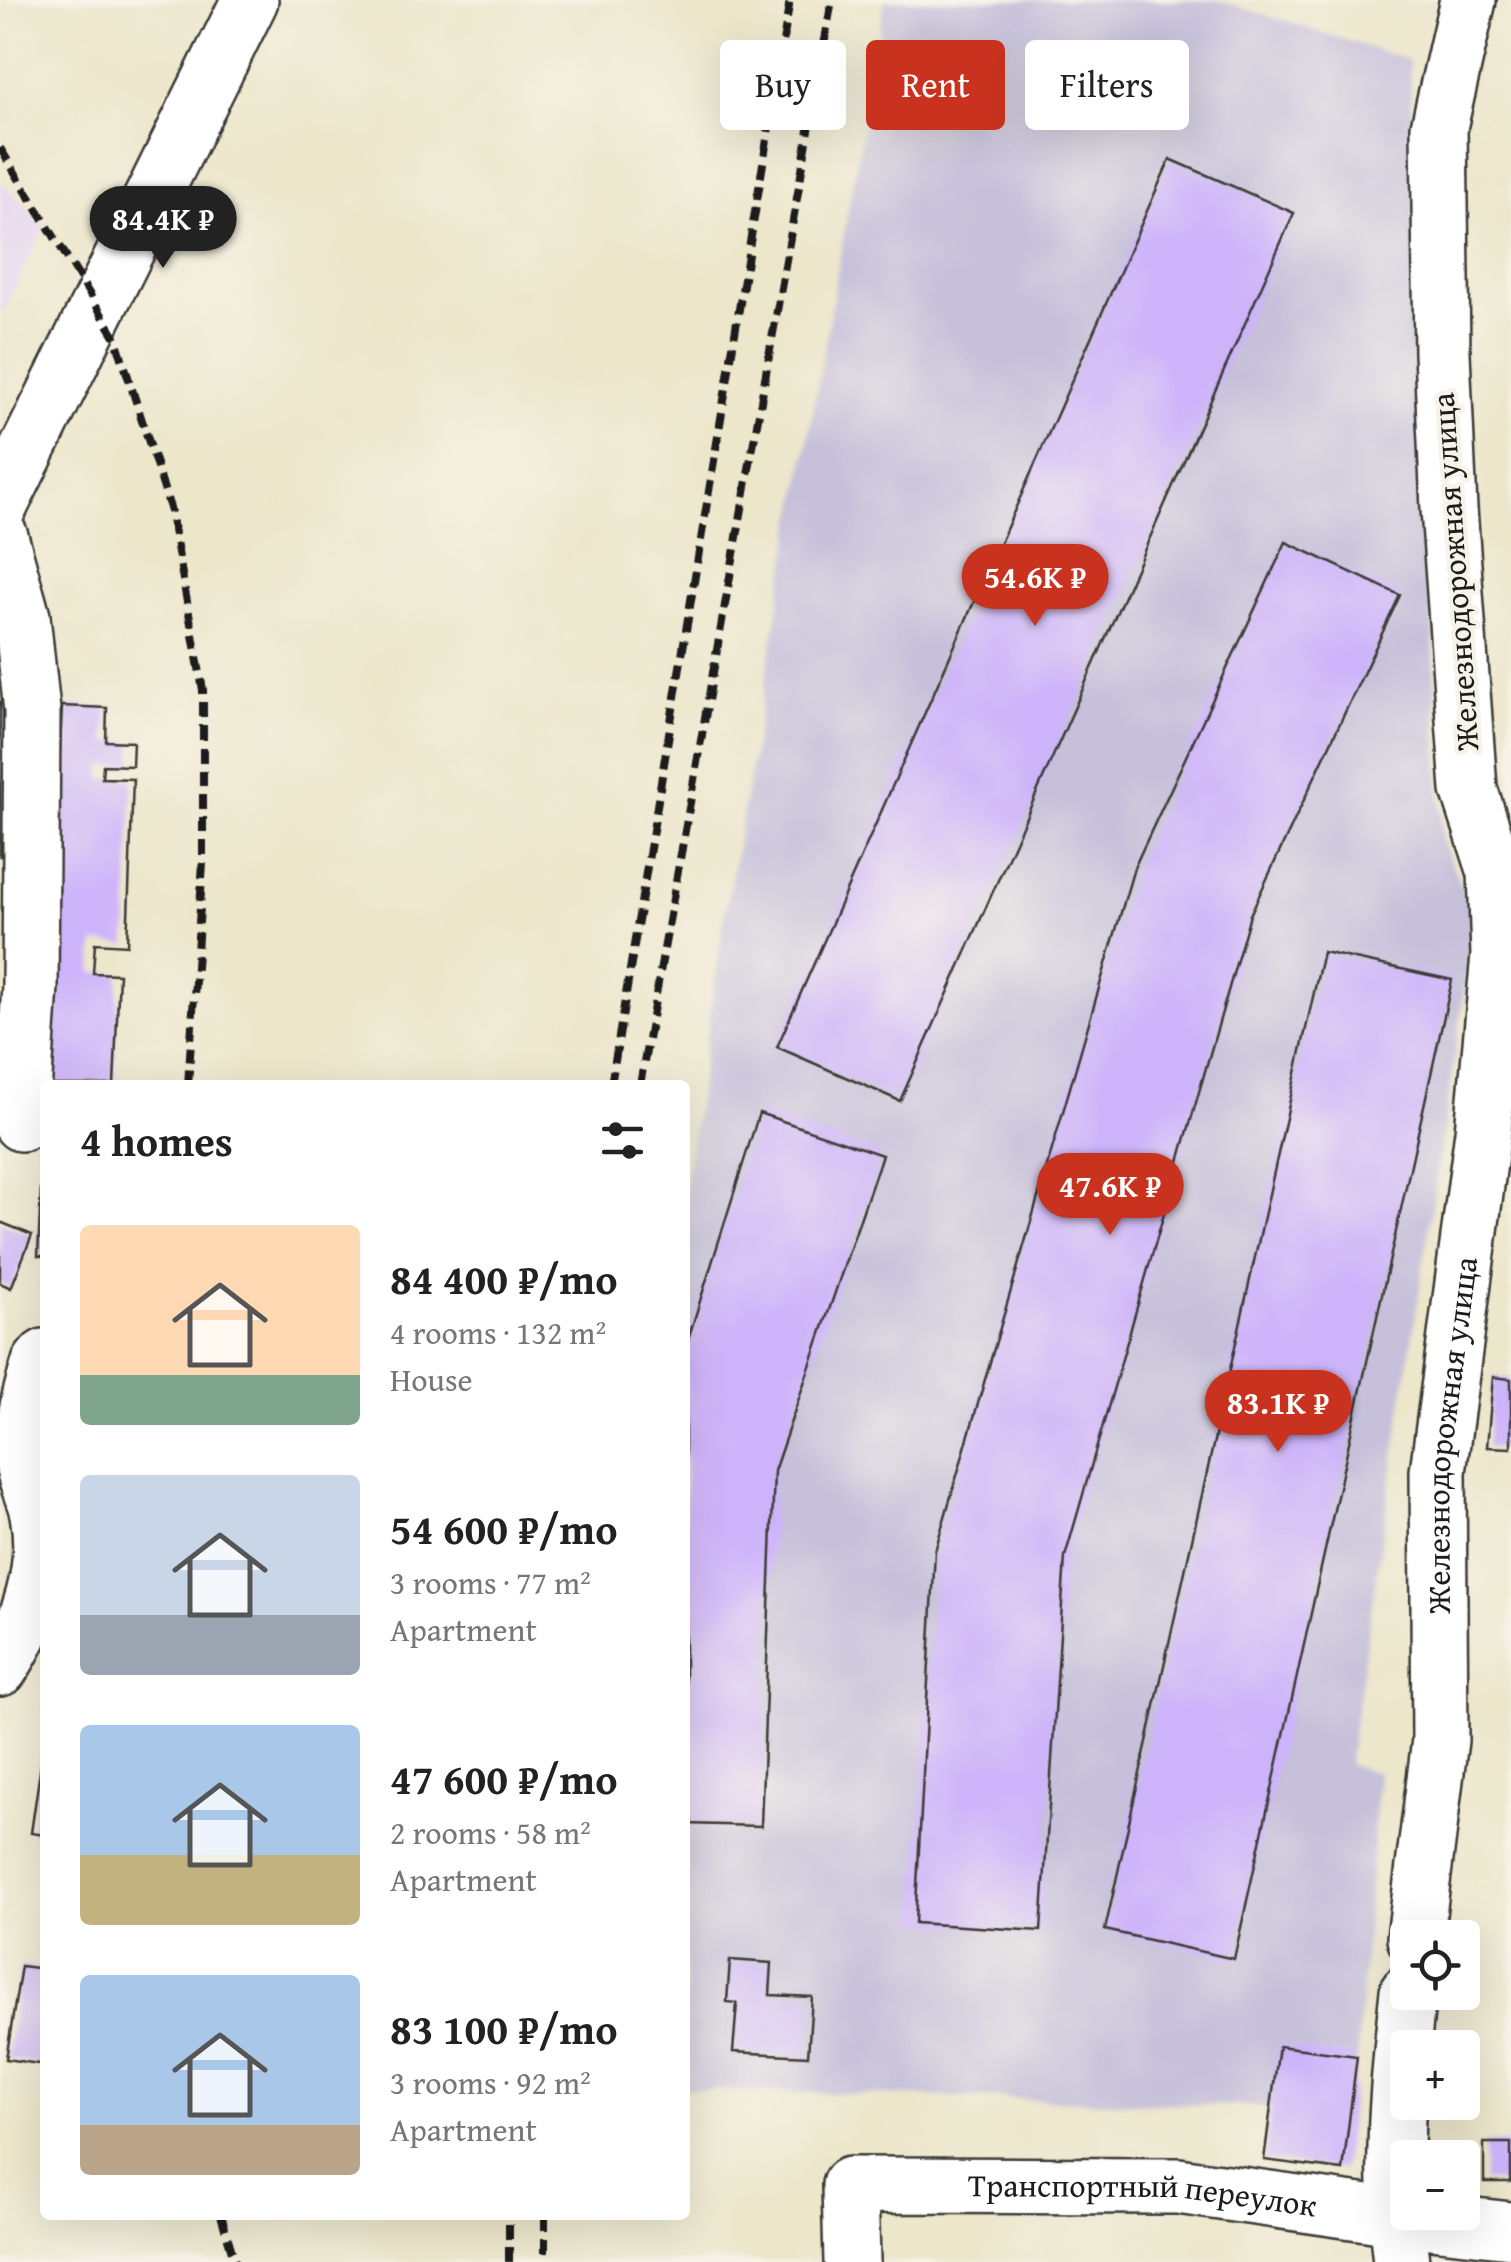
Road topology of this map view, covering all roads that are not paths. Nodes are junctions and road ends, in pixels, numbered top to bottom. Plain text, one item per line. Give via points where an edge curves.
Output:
1 (250, 0) edge
2 (1468, 0) edge
3 (0, 504) edge
4 (0, 536) edge
5 (15, 979) edge
6 (22, 1123) dead end
7 (40, 1363) edge
8 (0, 1668) edge
9 (1417, 1920) edge
10 (1406, 2010) edge
11 (1511, 2230) edge
12 (1398, 2240) edge
13 (852, 2262) edge

1 - 3 street
2 - 9 street, Железнодорожная улица via 1439,128 1442,352 1469,788 1496,872 1499,955 1438,1472 1440,1740
4 - 5 street via 22,616 32,711
5 - 6 street
7 - 8 street via 26,1411 23,1465 38,1514 37,1580 17,1643
10 - 12 street via 1397,2087
11 - 12 street, Транспортный переулок
12 - 13 street, Транспортный переулок via 1178,2186 850,2185

